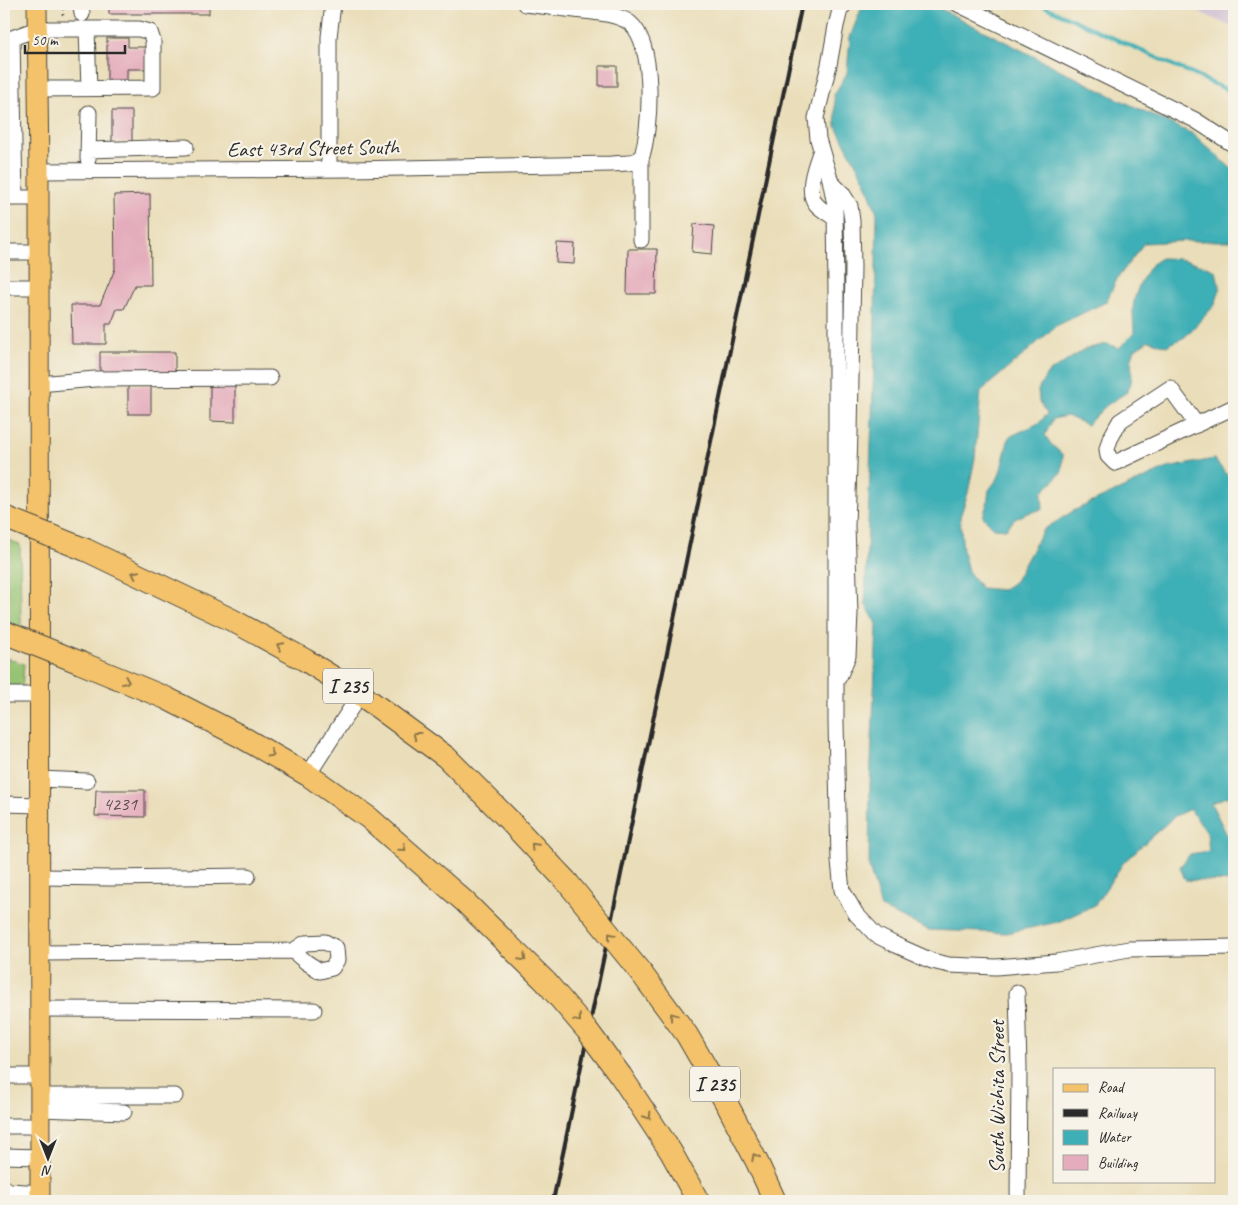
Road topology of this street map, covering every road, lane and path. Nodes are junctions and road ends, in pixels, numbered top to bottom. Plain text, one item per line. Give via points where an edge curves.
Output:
1 (37, 4) edge
2 (333, 4) edge
3 (525, 4) edge
4 (845, 4) edge
5 (958, 4) edge
6 (37, 29) junction
7 (87, 29) junction
8 (38, 67) junction
9 (12, 68) junction
10 (89, 88) junction
11 (38, 96) junction
12 (8, 105) edge
13 (89, 112) dead end
14 (1234, 145) edge
15 (186, 147) dead end
16 (88, 150) junction
17 (820, 150) junction
18 (641, 159) junction
19 (329, 169) junction
20 (39, 171) junction
21 (88, 171) junction
22 (830, 180) junction
23 (9, 198) edge
24 (39, 198) junction
25 (835, 218) junction
26 (641, 240) dead end
27 (4, 252) edge
28 (39, 252) junction
29 (4, 287) edge
30 (39, 287) junction
31 (270, 378) dead end
32 (39, 384) junction
33 (1234, 408) edge
34 (1197, 425) junction
35 (4, 517) edge
36 (4, 632) edge
37 (836, 683) junction
38 (360, 694) junction
39 (39, 695) junction
40 (4, 696) edge
41 (308, 775) junction
42 (39, 779) junction
43 (87, 781) dead end
44 (4, 804) edge
45 (39, 805) junction
46 (248, 876) dead end
47 (40, 877) junction
48 (1234, 947) edge
49 (293, 951) dead end
50 (40, 953) junction
51 (1017, 993) dead end
52 (40, 1009) junction
53 (314, 1010) dead end
54 (4, 1076) edge
55 (40, 1076) junction
56 (175, 1096) dead end
57 (40, 1110) junction
58 (124, 1112) dead end
59 (4, 1126) edge
60 (4, 1156) edge
61 (40, 1156) junction
62 (4, 1188) edge
63 (40, 1197) edge
64 (698, 1201) edge
65 (775, 1201) edge
66 (1018, 1201) edge

1 - 6 main road
2 - 19 street via 329,37
3 - 18 street via 612,14 630,23 639,35 649,80 648,118
4 - 17 street via 840,10 816,118
5 - 14 street via 1195,120
6 - 7 street
6 - 8 main road
6 - 9 street via 12,38
7 - 10 street
7 - 10 street via 139,29 150,32 154,41 153,88
8 - 9 street
8 - 11 main road
9 - 12 street
10 - 11 street
11 - 12 street
11 - 20 main road
12 - 23 street
13 - 16 street
15 - 16 street
16 - 21 street
17 - 22 street
17 - 25 street via 812,196 816,204
18 - 19 street, East 43rd Street South via 628,164
18 - 26 street
19 - 21 street, East 43rd Street South
20 - 21 street, East 43rd Street South
20 - 24 main road
22 - 25 street
22 - 37 street via 850,206 853,267 847,526 850,621 848,656
23 - 24 street
24 - 28 main road
25 - 37 street
27 - 28 street
28 - 30 main road
29 - 30 street
30 - 32 main road
31 - 32 street via 96,379
32 - 39 main road
33 - 34 street
34 - 34 street via 1115,463 1108,456 1110,439 1120,421 1170,388
38 -> 35 highway, I 235, bridge via 232,620 86,550
36 -> 41 highway, bridge via 166,698
37 - 48 street via 842,890 856,914 876,935 932,961 996,967 1056,962 1129,949
38 - 41 street
65 -> 38 highway, I 235, bridge via 732,1114 687,1035 567,882 446,757
39 - 40 street
39 - 42 main road
41 -> 64 highway, bridge via 391,837 464,901 546,982 621,1076 671,1152
42 - 43 street
42 - 45 main road
44 - 45 street
45 - 47 main road
46 - 47 street
47 - 50 main road
49 - 50 street
50 - 52 main road
51 - 66 street, South Wichita Street
52 - 53 street
52 - 55 main road
54 - 55 street
55 - 57 main road
56 - 57 street
57 - 58 street
57 - 59 street
57 - 61 main road
60 - 61 street
61 - 63 main road
62 - 63 street

